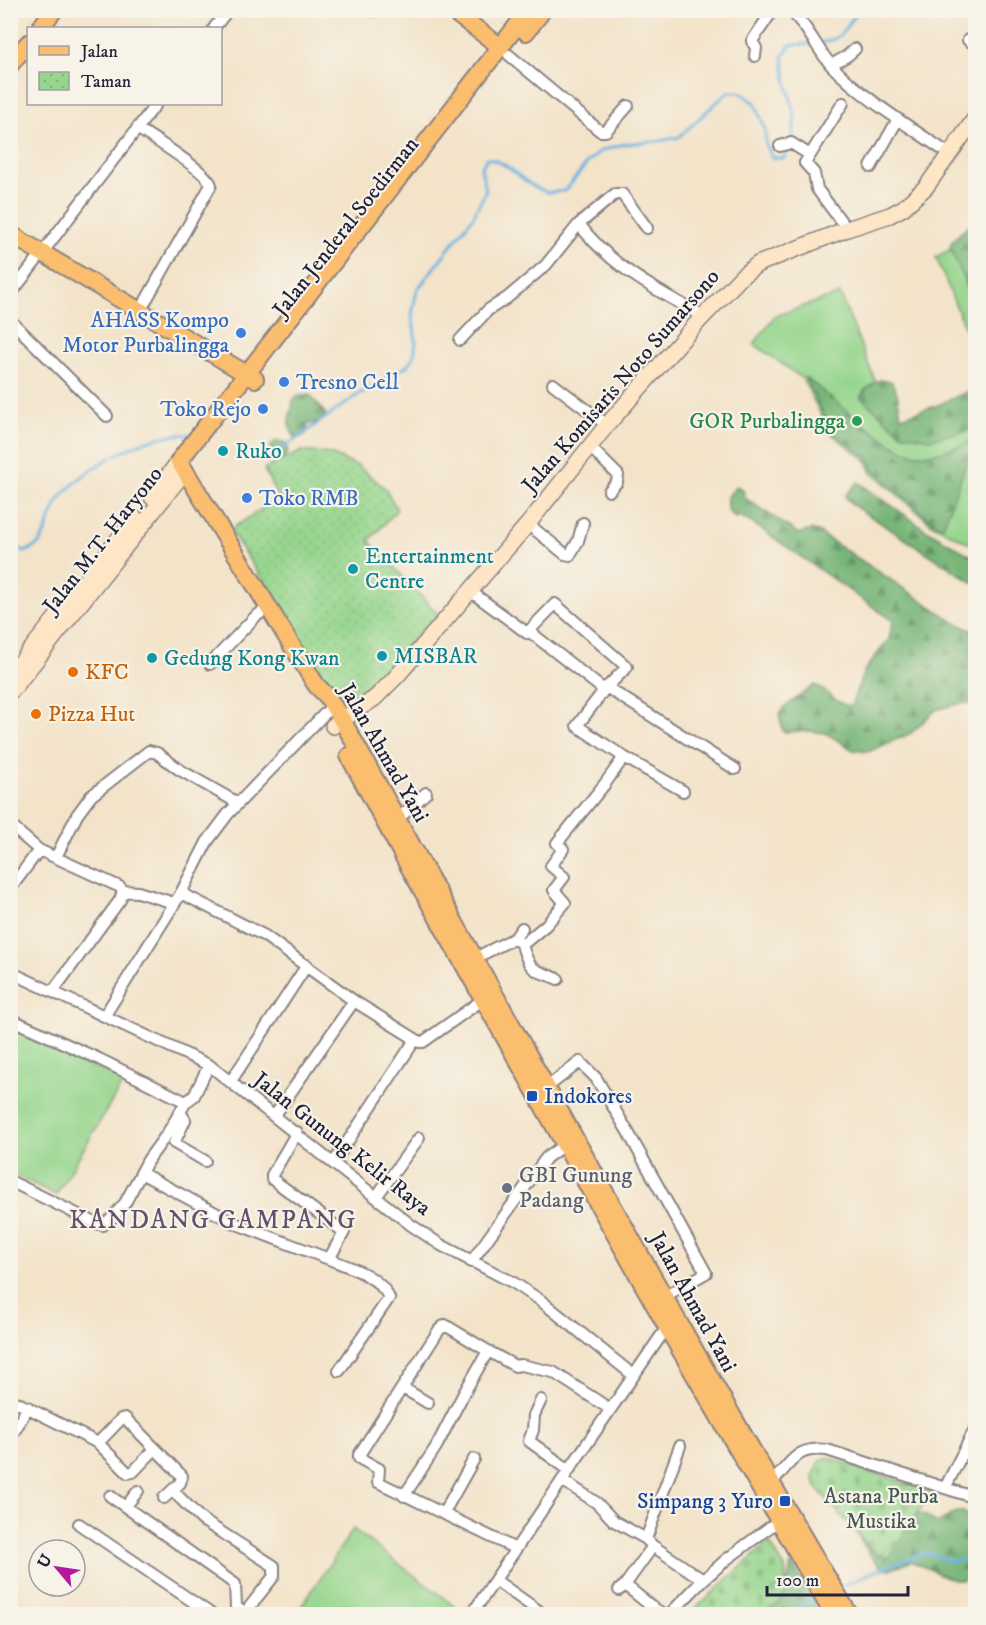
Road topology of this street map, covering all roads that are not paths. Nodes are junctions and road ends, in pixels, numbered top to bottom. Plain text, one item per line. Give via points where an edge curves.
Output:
1 (54, 10) edge
2 (228, 10) edge
3 (451, 10) edge
4 (529, 10) edge
5 (543, 10) edge
6 (773, 10) edge
7 (789, 10) edge
8 (41, 27) edge
9 (215, 27) edge
10 (27, 44) edge
11 (855, 49) dead end
12 (505, 51) junction
13 (755, 56) dead end
14 (10, 65) edge
15 (831, 65) junction
16 (843, 103) dead end
17 (155, 105) edge
18 (628, 106) dead end
19 (975, 117) edge
20 (898, 119) junction
21 (138, 128) junction
22 (780, 146) dead end
23 (949, 154) junction
24 (810, 155) junction
25 (871, 167) dead end
26 (579, 224) junction
27 (647, 228) dead end
28 (847, 229) junction
29 (10, 234) edge
30 (43, 253) junction
31 (10, 295) edge
32 (140, 311) junction
33 (703, 316) junction
34 (10, 321) edge
35 (460, 340) dead end
36 (251, 377) junction
37 (553, 384) dead end
38 (107, 416) dead end
39 (607, 425) junction
40 (591, 448) junction
41 (182, 466) junction
42 (609, 491) dead end
43 (583, 523) dead end
44 (528, 524) junction
45 (470, 591) junction
46 (269, 608) junction
47 (530, 632) junction
48 (210, 664) dead end
49 (12, 684) edge
50 (605, 689) junction
51 (333, 715) junction
52 (624, 757) junction
53 (735, 769) dead end
54 (684, 790) dead end
55 (426, 793) dead end
56 (238, 803) junction
57 (397, 820) junction
58 (10, 825) edge
59 (39, 850) junction
60 (56, 857) junction
61 (10, 889) edge
62 (123, 891) junction
63 (181, 893) junction
64 (174, 903) junction
65 (520, 937) junction
66 (475, 958) junction
67 (307, 965) junction
68 (10, 972) edge
69 (558, 979) dead end
70 (53, 991) junction
71 (489, 996) junction
72 (354, 1001) junction
73 (105, 1015) junction
74 (10, 1019) edge
75 (415, 1040) junction
76 (215, 1069) junction
77 (231, 1081) junction
78 (537, 1083) junction
79 (183, 1112) junction
80 (274, 1115) junction
81 (297, 1132) junction
82 (419, 1138) dead end
83 (570, 1140) junction
84 (205, 1161) dead end
85 (334, 1161) junction
86 (145, 1174) junction
87 (10, 1181) edge
88 (376, 1197) junction
89 (329, 1259) junction
90 (471, 1262) junction
91 (659, 1299) junction
92 (667, 1327) junction
93 (488, 1351) junction
94 (339, 1371) dead end
95 (633, 1375) junction
96 (403, 1388) junction
97 (10, 1399) edge
98 (542, 1400) dead end
99 (428, 1403) dead end
100 (28, 1407) junction
101 (610, 1409) junction
102 (975, 1427) edge
103 (15, 1430) dead end
104 (98, 1443) junction
105 (680, 1446) dead end
106 (155, 1449) junction
107 (474, 1459) dead end
108 (568, 1470) junction
109 (562, 1480) junction
110 (766, 1486) junction
111 (945, 1488) junction
112 (138, 1491) dead end
113 (110, 1496) dead end
114 (404, 1496) junction
115 (975, 1498) edge
116 (126, 1506) junction
117 (443, 1514) junction
118 (778, 1521) junction
119 (79, 1524) dead end
120 (650, 1543) junction
121 (516, 1549) junction
122 (495, 1580) junction
123 (703, 1580) junction
124 (831, 1599) edge
125 (211, 1614) edge
126 (245, 1614) edge
127 (472, 1614) edge
128 (543, 1614) edge
129 (661, 1614) edge
130 (670, 1614) edge
131 (849, 1614) edge

1 - 8 main road
2 - 9 street
3 - 12 main road
4 - 12 main road, Jalan Jenderal Soedirman
5 - 12 main road, Jalan Jenderal Soedirman
6 - 13 street via 752,41
7 - 15 street
10 - 14 main road
11 - 15 street
12 - 18 street via 600,131 606,130
12 - 36 main road, Jalan Jenderal Soedirman
15 - 20 street
16 - 24 street
17 - 21 street
19 - 23 street, Jalan Komisaris Noto Sumarsono
20 - 23 street
20 - 25 street
21 - 30 street
21 - 32 street via 200,171 212,185
22 - 24 street via 791,143
23 - 28 street, Jalan Komisaris Noto Sumarsono via 926,187 903,208
24 - 28 street via 805,163 814,173 816,189
26 - 27 street via 618,193
26 - 33 street via 592,241 627,271
26 - 35 street via 546,265 488,310
28 - 33 street, Jalan Komisaris Noto Sumarsono via 758,264
29 - 30 main road
30 - 31 street
30 - 32 main road
32 - 36 main road
33 - 39 street, Jalan Komisaris Noto Sumarsono
34 - 38 street
36 - 41 main road, Jalan Jenderal Soedirman
37 - 39 street
39 - 40 street, Jalan Komisaris Noto Sumarsono
40 - 42 street via 618,475
40 - 44 street, Jalan Komisaris Noto Sumarsono
41 - 46 main road, Jalan Ahmad Yani
41 - 49 street, Jalan M.T. Haryono
43 - 44 street via 570,555
44 - 45 street, Jalan Komisaris Noto Sumarsono
45 - 47 street via 525,633
45 - 51 street, Jalan Komisaris Noto Sumarsono via 375,698
46 - 48 street via 256,616
46 - 51 main road, Jalan Ahmad Yani
47 - 50 street
47 - 50 street via 553,604 558,606 626,665
50 - 52 street via 577,728
50 - 53 street
51 - 56 street
51 - 57 main road, Jalan Ahmad Yani
51 - 71 main road, Jalan Ahmad Yani via 408,866
52 - 54 street
52 - 65 street via 556,843 563,849 551,866 564,877 554,890 565,903 546,925
55 - 57 street
56 - 60 street via 149,751 91,796
56 - 63 street via 207,842
57 - 66 main road, Jalan Ahmad Yani
58 - 59 street
59 - 60 street
59 - 61 street
60 - 62 street
62 - 64 street
62 - 70 street
63 - 64 street
63 - 67 street via 265,936
64 - 73 street
65 - 66 street
65 - 69 street via 533,969
66 - 71 main road, Jalan Ahmad Yani
67 - 72 street
67 - 77 street
68 - 70 street, Jalan Gunung Kelir Raya
70 - 73 street, Jalan Gunung Kelir Raya
71 - 75 street via 423,1042
71 - 78 main road, Jalan Ahmad Yani
72 - 75 street
72 - 80 street
73 - 76 street, Jalan Gunung Kelir Raya
74 - 79 street via 99,1059
75 - 85 street
76 - 77 street, Jalan Gunung Kelir Raya
76 - 79 street
77 - 80 street, Jalan Gunung Kelir Raya
78 - 83 main road, Jalan Ahmad Yani
78 - 91 street via 579,1062 596,1078 639,1152 706,1272
79 - 84 street via 174,1143
79 - 86 street via 154,1150
80 - 81 street, Jalan Gunung Kelir Raya
81 - 85 street, Jalan Gunung Kelir Raya
81 - 89 street via 272,1179 344,1232
82 - 88 street
83 - 90 street via 546,1158
83 - 91 main road, Jalan Ahmad Yani
85 - 88 street, Jalan Gunung Kelir Raya
86 - 87 street via 104,1225
86 - 89 street via 234,1223
88 - 90 street, Jalan Gunung Kelir Raya
89 - 94 street via 367,1276 387,1294 388,1302
90 - 95 street, Jalan Gunung Kelir Raya via 540,1300
91 - 92 main road, Jalan Ahmad Yani
91 - 110 main road, Jalan Ahmad Yani
92 - 95 street
92 - 110 main road, Jalan Ahmad Yani
93 - 96 street via 444,1325
93 - 101 street via 515,1366 553,1372
93 - 114 street via 436,1448
95 - 101 street
96 - 99 street
96 - 114 street via 359,1456 379,1469 378,1482
97 - 100 street
98 - 108 street via 534,1414 529,1441
100 - 103 street
100 - 104 street
101 - 108 street
102 - 111 street
104 - 106 street via 131,1473
104 - 106 street via 123,1418
105 - 120 street
106 - 126 street via 182,1476 169,1494 274,1566 274,1576
107 - 117 street
108 - 109 street
109 - 120 street via 597,1503 614,1521
109 - 121 street
110 - 111 street via 795,1456 814,1448
110 - 118 main road, Jalan Ahmad Yani
110 - 124 main road, Jalan Ahmad Yani
111 - 115 street
112 - 116 street
113 - 116 street
114 - 117 street
116 - 126 street via 235,1584 236,1607
117 - 121 street
118 - 123 street
118 - 124 main road, Jalan Ahmad Yani
119 - 125 street
120 - 123 street
120 - 129 street via 622,1587
121 - 122 street
122 - 127 street
122 - 128 street
123 - 130 street
124 - 131 main road, Jalan Ahmad Yani

